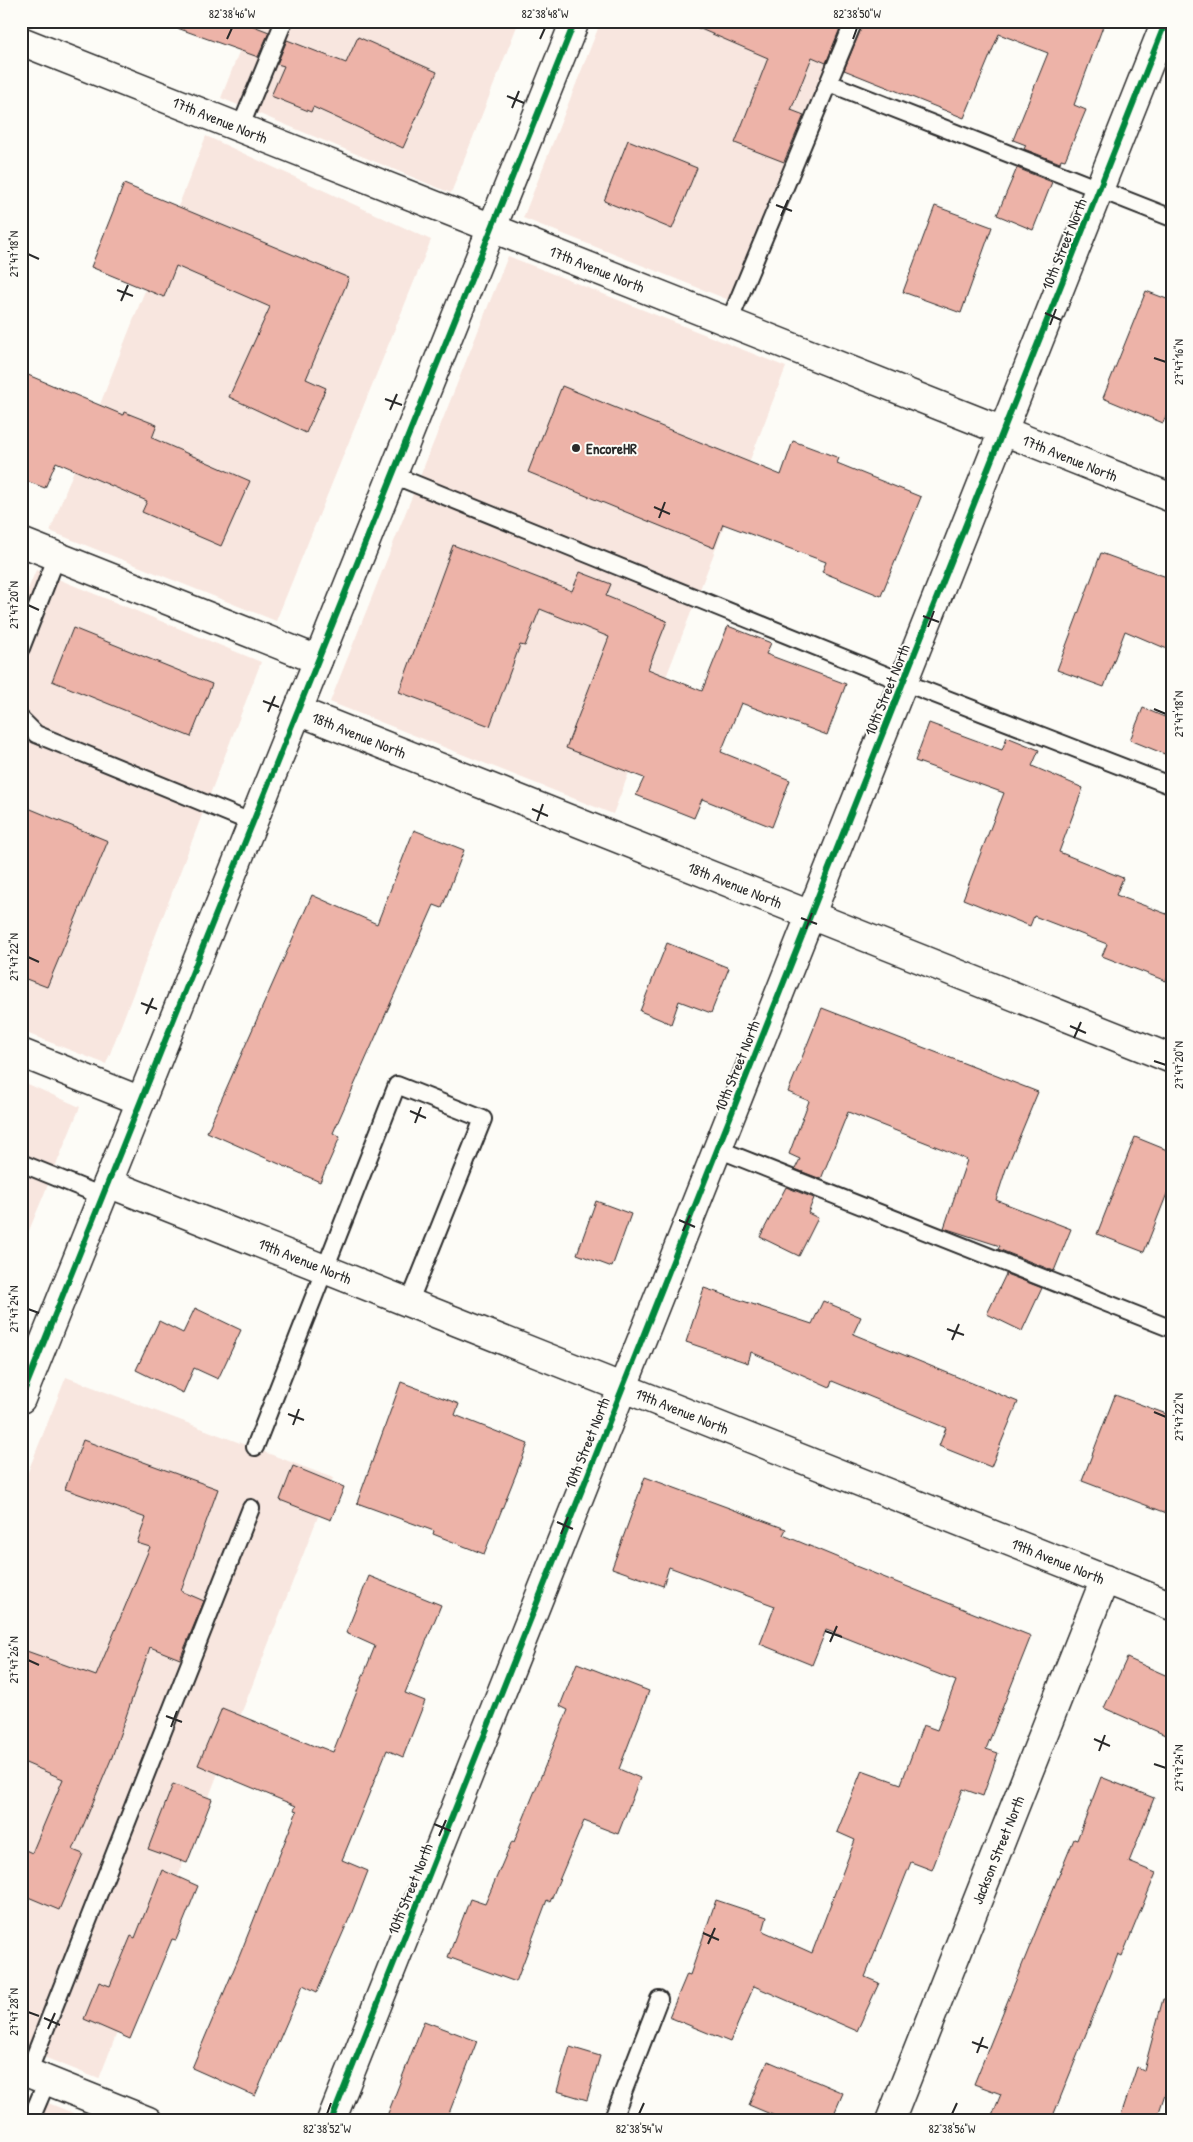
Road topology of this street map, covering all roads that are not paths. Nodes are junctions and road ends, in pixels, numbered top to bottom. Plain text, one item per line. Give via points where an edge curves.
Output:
1 (284, 21) edge
2 (576, 21) edge
3 (854, 21) edge
4 (1166, 21) edge
5 (21, 40) edge
6 (829, 83) junction
7 (240, 128) junction
8 (1099, 190) junction
9 (1172, 218) edge
10 (492, 228) junction
11 (729, 322) junction
12 (1003, 431) junction
13 (393, 475) junction
14 (1172, 498) edge
15 (21, 542) edge
16 (57, 556) junction
17 (21, 648) edge
18 (318, 660) junction
19 (904, 682) junction
20 (298, 711) junction
21 (21, 719) edge
22 (1172, 786) edge
23 (253, 822) junction
24 (811, 915) junction
25 (21, 1054) edge
26 (1172, 1058) edge
27 (141, 1101) junction
28 (718, 1149) junction
29 (21, 1163) edge
30 (105, 1190) junction
31 (325, 1269) junction
32 (410, 1303) junction
33 (1172, 1329) edge
34 (623, 1388) junction
35 (21, 1399) edge
36 (255, 1447) dead end
37 (251, 1508) dead end
38 (1105, 1579) junction
39 (1172, 1606) edge
40 (659, 2000) dead end
41 (32, 2075) edge
42 (30, 2121) edge
43 (148, 2121) edge
44 (331, 2121) edge
45 (612, 2121) edge
46 (890, 2121) edge

1 - 7 lane
2 - 10 street
3 - 6 lane
4 - 8 street, 10th Street North
5 - 7 street, 17th Avenue North
6 - 8 lane
6 - 11 lane
7 - 10 street, 17th Avenue North
8 - 9 lane
8 - 12 street, 10th Street North
10 - 11 street, 17th Avenue North
10 - 13 street
11 - 12 street, 17th Avenue North
12 - 14 street, 17th Avenue North
12 - 19 street, 10th Street North
13 - 18 street
13 - 19 lane
15 - 16 street
16 - 17 lane
16 - 18 street
18 - 20 street
19 - 22 lane
19 - 24 street, 10th Street North
20 - 23 street
20 - 24 street, 18th Avenue North
21 - 23 lane via 36,734
23 - 27 street
24 - 26 street, 18th Avenue North
24 - 28 street, 10th Street North
25 - 27 street
27 - 30 street
28 - 33 lane
28 - 34 street, 10th Street North
29 - 30 lane
30 - 31 street, 19th Avenue North
30 - 35 street
31 - 32 street, 19th Avenue North
31 - 32 lane via 397,1085 483,1119
31 - 36 lane
32 - 34 street, 19th Avenue North
34 - 38 street, 19th Avenue North
34 - 44 street, 10th Street North
37 - 41 lane
38 - 39 street, 19th Avenue North
38 - 46 street, Jackson Street North
40 - 45 lane
41 - 42 lane
41 - 43 street

